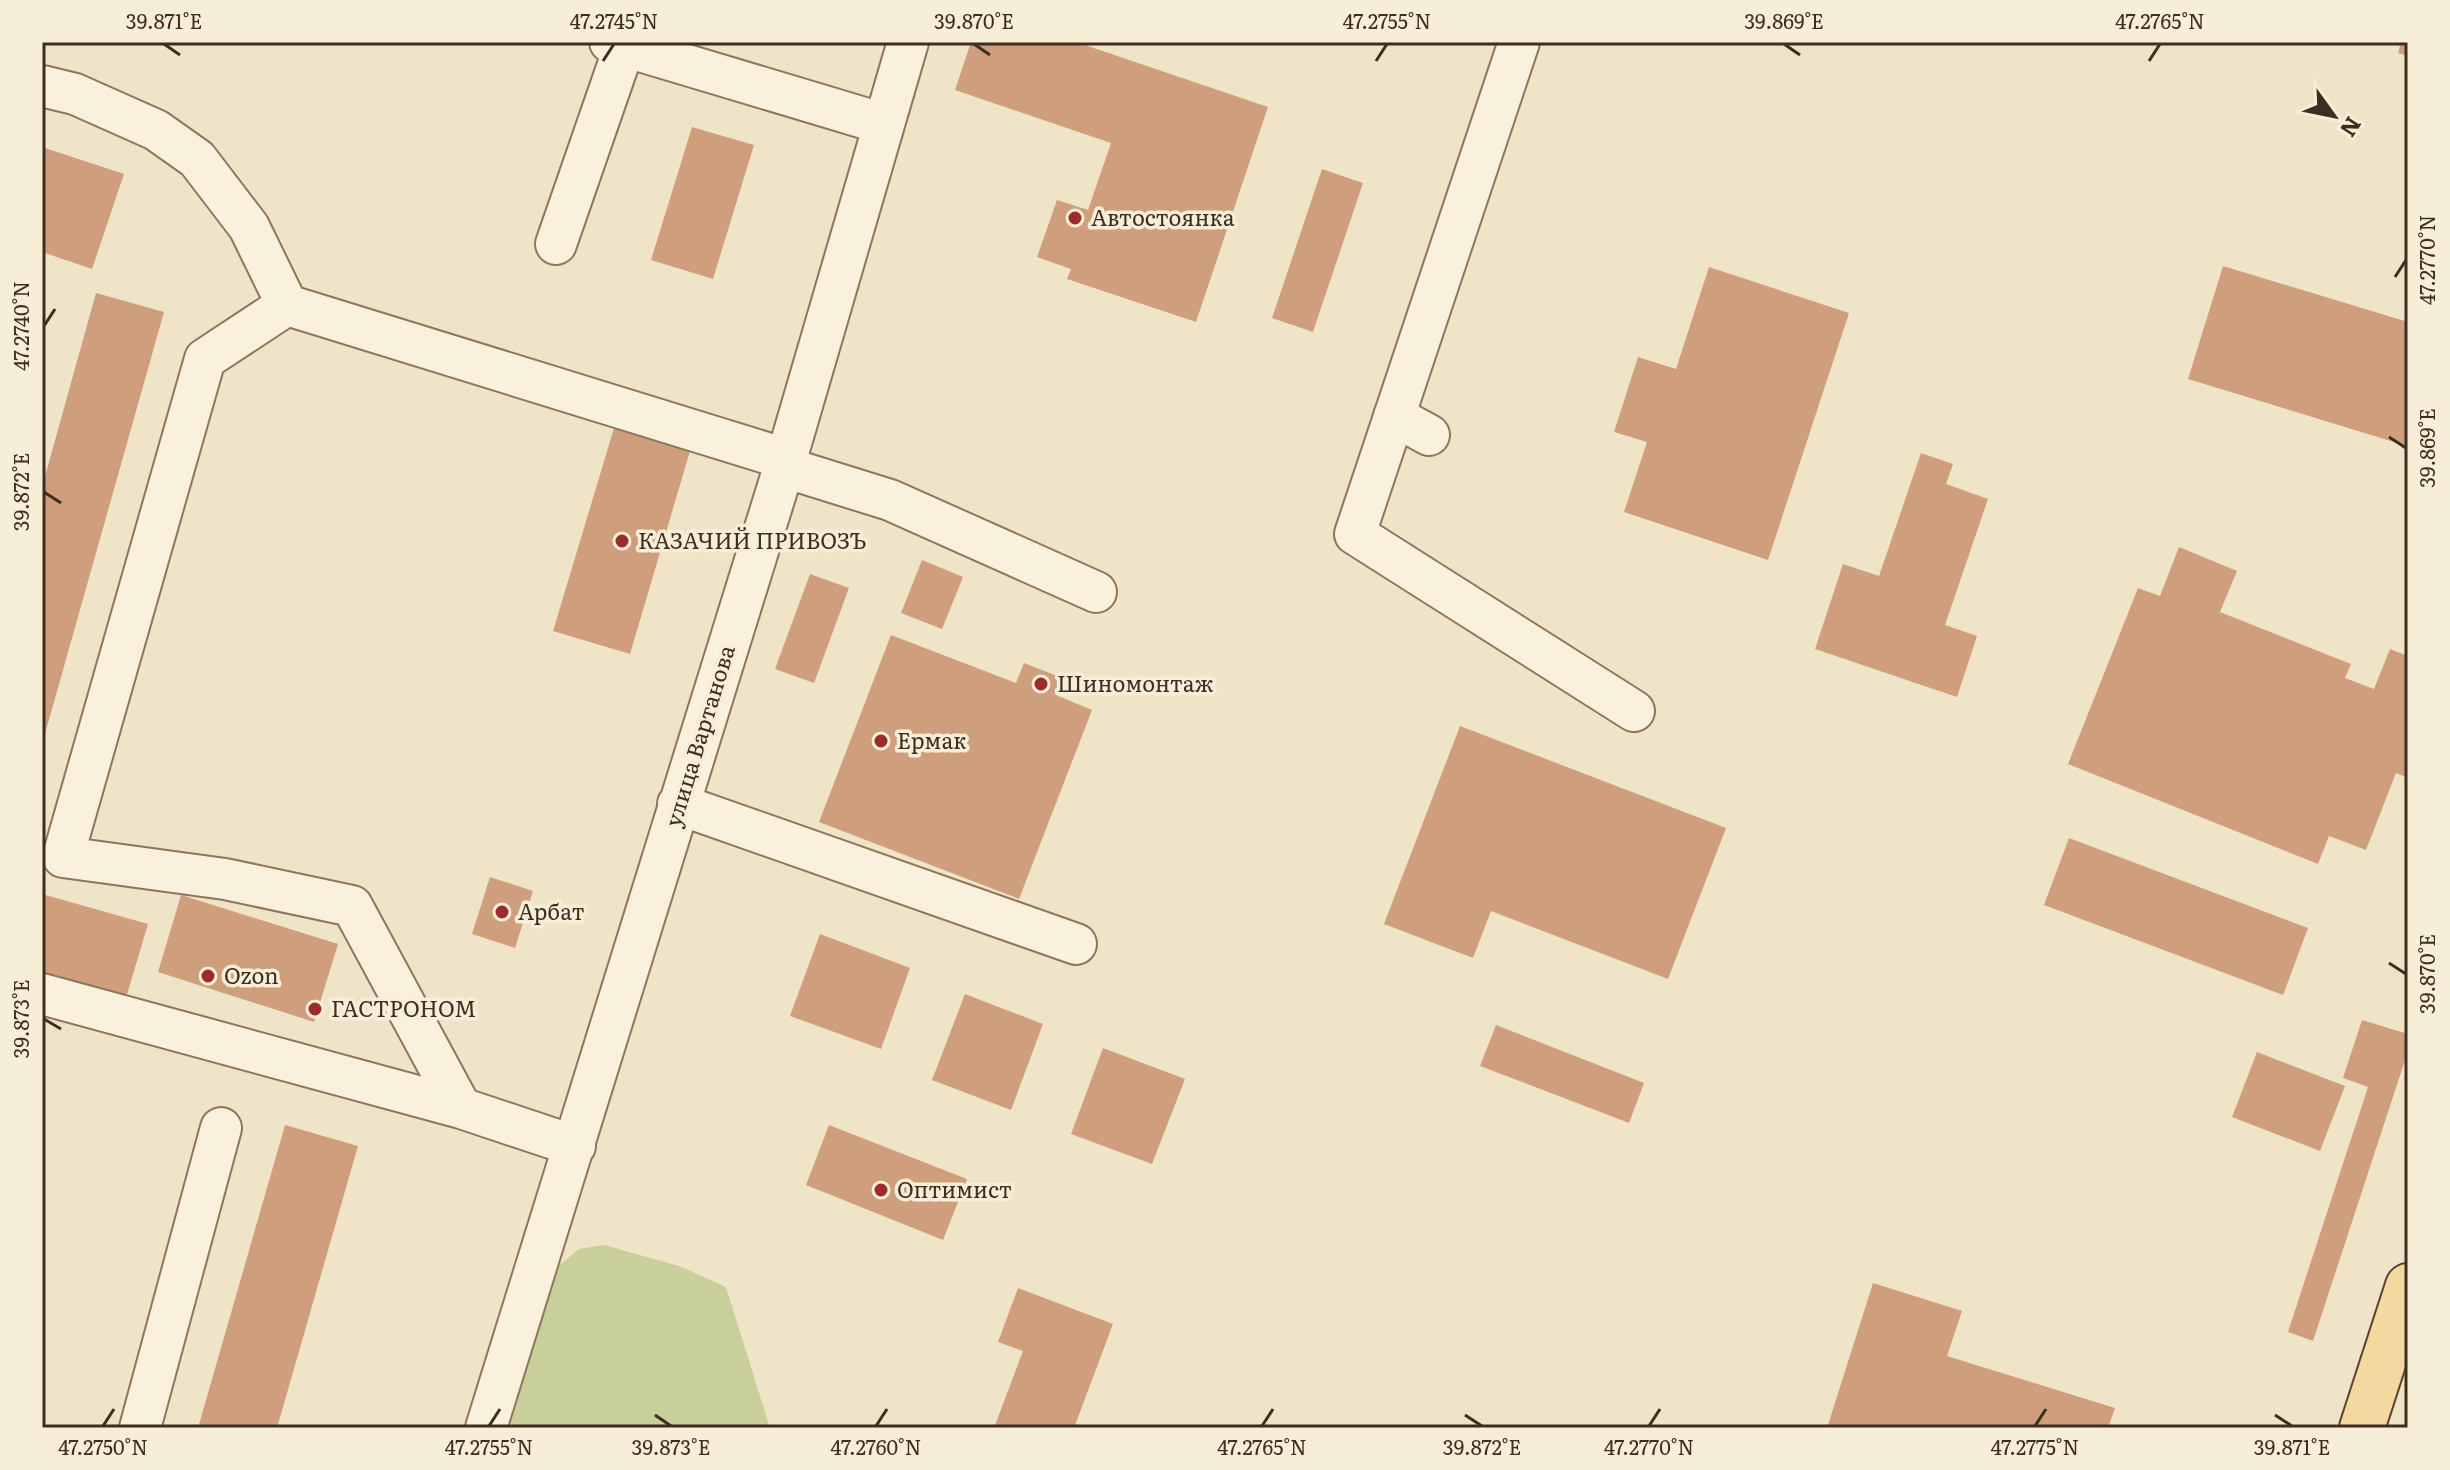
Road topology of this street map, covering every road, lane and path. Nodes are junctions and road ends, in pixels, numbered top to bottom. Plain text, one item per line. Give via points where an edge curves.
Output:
1 (908, 42) edge
2 (1519, 42) edge
3 (620, 44) edge
4 (42, 86) edge
5 (884, 124) junction
6 (556, 244) dead end
7 (287, 305) junction
8 (1394, 416) junction
9 (1429, 435) dead end
10 (785, 463) junction
11 (1096, 592) dead end
12 (1634, 711) dead end
13 (678, 804) junction
14 (1076, 944) dead end
15 (42, 994) edge
16 (461, 1108) junction
17 (221, 1128) dead end
18 (575, 1146) junction
19 (2408, 1286) edge
20 (140, 1428) edge
21 (486, 1428) edge
22 (2362, 1428) edge

1 - 5 street, улица Вартанова
2 - 8 street
3 - 5 street
3 - 6 street
4 - 7 street via 75,94 156,130 197,159 249,227
5 - 10 street, улица Вартанова
7 - 10 street
7 - 16 street via 205,359 63,857 225,879 352,906
8 - 9 street
8 - 12 street via 1355,534
10 - 11 street via 890,500
10 - 13 street, улица Вартанова
13 - 14 street
13 - 18 street, улица Вартанова
15 - 16 street
16 - 18 street
17 - 20 street
18 - 21 street, улица Вартанова
19 - 22 main road

